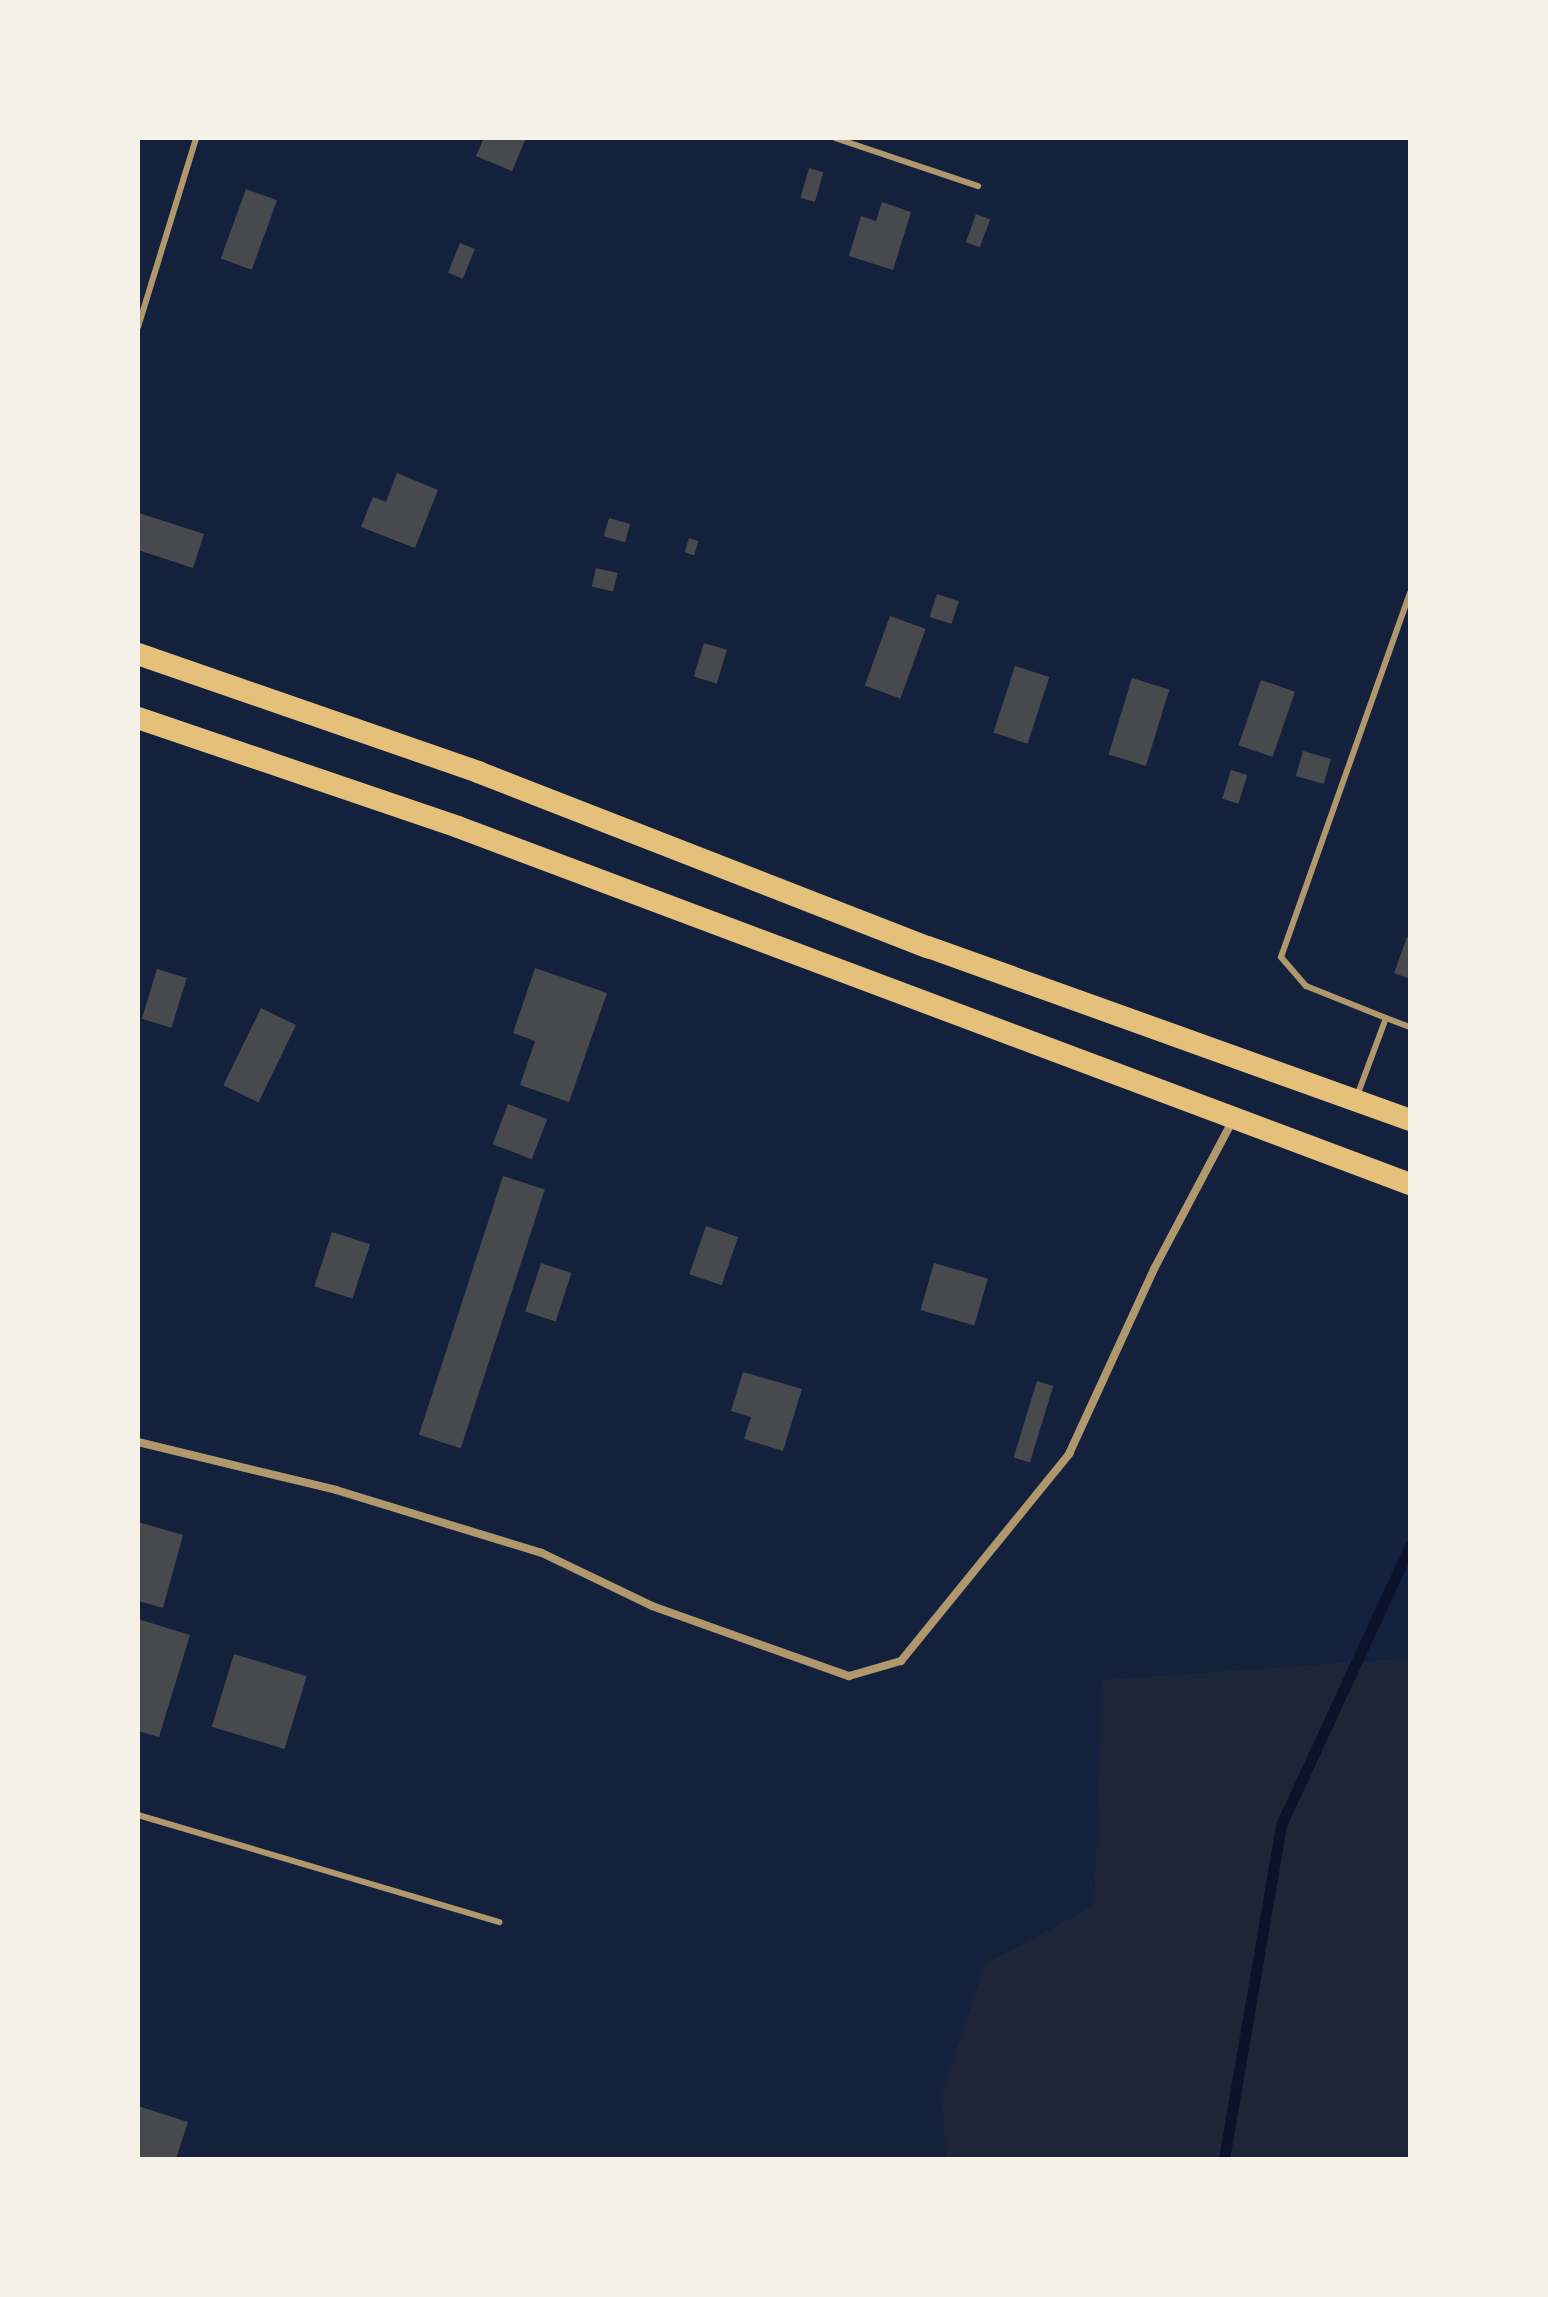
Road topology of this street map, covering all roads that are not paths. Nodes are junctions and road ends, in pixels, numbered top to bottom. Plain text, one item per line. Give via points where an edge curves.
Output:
1 (196, 138) edge
2 (835, 138) edge
3 (978, 186) dead end
4 (138, 327) edge
5 (1410, 593) edge
6 (138, 654) edge
7 (138, 718) edge
8 (1386, 1018) junction
9 (1410, 1027) edge
10 (1356, 1100) junction
11 (1233, 1119) junction
12 (1410, 1120) edge
13 (1410, 1184) edge
14 (138, 1442) edge
15 (138, 1815) edge
16 (500, 1922) dead end

1 - 4 lane
2 - 3 lane
5 - 8 lane via 1281,957 1306,986
6 - 10 highway via 478,772 928,947
7 - 11 highway via 458,827
8 - 9 lane
8 - 10 lane
10 - 12 highway
11 - 13 highway
11 - 14 street via 1154,1269 1069,1454 901,1661 849,1676 652,1606 542,1553 336,1490
15 - 16 lane

